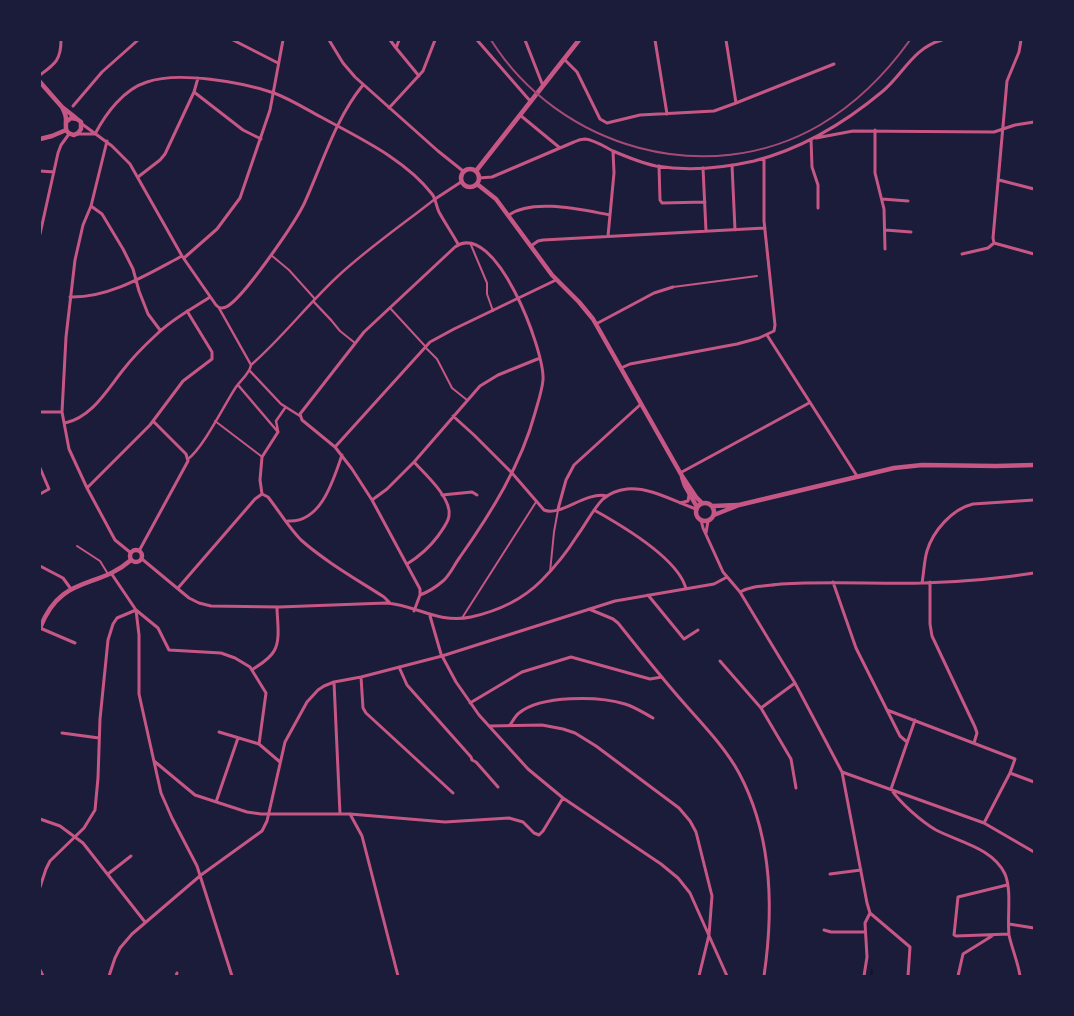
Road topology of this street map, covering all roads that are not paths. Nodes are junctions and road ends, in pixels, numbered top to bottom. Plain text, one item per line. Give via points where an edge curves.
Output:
1 (61, 40) edge
2 (138, 40) edge
3 (233, 40) edge
4 (283, 40) edge
5 (329, 40) edge
6 (390, 40) edge
7 (400, 40) edge
8 (435, 40) edge
9 (477, 40) edge
10 (525, 40) edge
11 (579, 40) edge
12 (655, 40) edge
13 (726, 40) edge
14 (942, 40) edge
15 (1021, 40) edge
16 (396, 48) junction
17 (564, 59) junction
18 (279, 62) junction
19 (834, 64) dead end
20 (40, 75) edge
21 (419, 76) junction
22 (198, 78) junction
23 (40, 82) edge
24 (364, 85) junction
25 (543, 86) junction
26 (194, 92) junction
27 (274, 93) junction
28 (531, 102) junction
29 (736, 104) junction
30 (74, 106) dead end
31 (62, 107) junction
32 (389, 108) junction
33 (667, 114) junction
34 (520, 115) junction
35 (77, 118) junction
36 (66, 122) junction
37 (1034, 122) edge
38 (82, 124) junction
39 (339, 126) junction
40 (875, 130) junction
41 (1002, 130) junction
42 (67, 132) junction
43 (76, 134) junction
44 (95, 134) junction
45 (260, 138) junction
46 (40, 139) edge
47 (810, 139) junction
48 (107, 141) junction
49 (560, 148) junction
50 (613, 151) junction
51 (764, 158) junction
52 (732, 165) junction
53 (659, 166) junction
54 (703, 168) junction
55 (476, 170) junction
56 (40, 171) edge
57 (463, 171) junction
58 (54, 172) junction
59 (138, 177) junction
60 (479, 178) junction
61 (999, 180) junction
62 (461, 182) junction
63 (477, 184) junction
64 (1034, 189) edge
65 (435, 199) junction
66 (882, 199) junction
67 (908, 201) dead end
68 (705, 202) junction
69 (91, 206) junction
70 (818, 208) dead end
71 (509, 215) junction
72 (610, 215) junction
73 (42, 219) edge
74 (765, 228) junction
75 (735, 230) junction
76 (885, 230) junction
77 (706, 231) junction
78 (911, 232) dead end
79 (40, 234) edge
80 (608, 236) junction
81 (470, 243) junction
82 (994, 243) junction
83 (458, 244) junction
84 (531, 246) junction
85 (885, 249) dead end
86 (962, 254) dead end
87 (1034, 254) edge
88 (271, 255) junction
89 (183, 257) junction
90 (757, 276) dead end
91 (136, 280) junction
92 (556, 280) junction
93 (673, 287) joint
94 (70, 297) junction
95 (210, 297) junction
96 (314, 300) junction
97 (518, 300) junction
98 (219, 308) junction
99 (390, 308) junction
100 (187, 311) junction
101 (493, 311) junction
102 (331, 321) joint
103 (596, 324) junction
104 (160, 330) junction
105 (767, 335) junction
106 (355, 343) junction
107 (425, 347) junction
108 (540, 358) junction
109 (251, 364) junction
110 (621, 368) junction
111 (250, 370) junction
112 (238, 385) junction
113 (467, 400) junction
114 (810, 402) junction
115 (641, 404) junction
116 (285, 408) junction
117 (40, 412) edge
118 (62, 412) junction
119 (300, 416) junction
120 (452, 416) junction
121 (153, 421) junction
122 (215, 421) junction
123 (65, 423) junction
124 (278, 432) junction
125 (334, 446) junction
126 (262, 456) junction
127 (342, 456) junction
128 (188, 458) junction
129 (414, 462) junction
130 (1034, 465) edge
131 (40, 468) edge
132 (512, 473) junction
133 (681, 474) junction
134 (857, 476) junction
135 (87, 488) junction
136 (40, 494) edge
137 (262, 494) junction
138 (442, 494) junction
139 (477, 495) dead end
140 (689, 495) junction
141 (607, 496) junction
142 (372, 500) junction
143 (1034, 500) edge
144 (536, 502) junction
145 (680, 503) junction
146 (702, 503) junction
147 (739, 505) junction
148 (712, 506) junction
149 (697, 508) junction
150 (558, 510) junction
151 (594, 510) junction
152 (714, 515) junction
153 (701, 520) junction
154 (287, 521) junction
155 (708, 521) junction
156 (706, 534) junction
157 (78, 546) dead end
158 (139, 551) junction
159 (131, 553) junction
160 (142, 559) junction
161 (131, 560) junction
162 (407, 564) junction
163 (40, 566) edge
164 (550, 572) junction
165 (1034, 573) edge
166 (110, 574) junction
167 (727, 578) junction
168 (833, 582) junction
169 (930, 582) junction
170 (922, 583) junction
171 (178, 588) junction
172 (71, 589) junction
173 (686, 589) junction
174 (740, 592) junction
175 (420, 595) junction
176 (648, 596) junction
177 (390, 604) junction
178 (277, 607) junction
179 (588, 609) junction
180 (136, 610) junction
181 (414, 610) junction
182 (430, 615) junction
183 (462, 618) junction
184 (40, 628) edge
185 (698, 630) dead end
186 (75, 642) dead end
187 (442, 656) junction
188 (720, 661) dead end
189 (399, 667) junction
190 (252, 670) junction
191 (360, 677) junction
192 (662, 677) junction
193 (334, 682) junction
194 (795, 683) junction
195 (470, 703) junction
196 (761, 708) junction
197 (887, 710) junction
198 (653, 718) dead end
199 (915, 720) junction
200 (489, 726) junction
201 (510, 726) junction
202 (219, 732) dead end
203 (62, 733) dead end
204 (99, 738) junction
205 (238, 738) junction
206 (907, 742) junction
207 (974, 742) junction
208 (259, 744) junction
209 (154, 761) junction
210 (280, 762) junction
211 (842, 772) junction
212 (1010, 773) junction
213 (1034, 782) edge
214 (498, 787) dead end
215 (796, 788) dead end
216 (890, 789) junction
217 (454, 793) dead end
218 (563, 798) junction
219 (216, 802) junction
220 (268, 814) junction
221 (340, 814) junction
222 (350, 814) junction
223 (40, 819) edge
224 (984, 823) junction
225 (76, 838) junction
226 (1034, 852) edge
227 (131, 856) dead end
228 (861, 870) junction
229 (108, 874) junction
230 (830, 874) dead end
231 (201, 875) junction
232 (1007, 885) junction
233 (40, 887) edge
234 (870, 913) junction
235 (145, 922) junction
236 (1009, 924) junction
237 (1034, 928) edge
238 (824, 930) dead end
239 (865, 932) junction
240 (1009, 934) junction
241 (709, 935) junction
242 (994, 935) junction
243 (40, 970) edge
244 (43, 976) edge
245 (109, 976) edge
246 (232, 976) edge
247 (398, 976) edge
248 (699, 976) edge
249 (728, 976) edge
250 (764, 976) edge
251 (864, 976) edge
252 (908, 976) edge
253 (958, 976) edge
254 (1020, 976) edge

1 - 20 street via 58,59
2 - 30 street via 102,72
3 - 18 street
4 - 18 street
5 - 24 street
6 - 16 street
7 - 16 street
8 - 21 street
9 - 28 street
10 - 25 street
11 - 17 street
12 - 33 street
13 - 29 street
14 - 47 street via 921,49 866,105
15 - 41 street via 1007,81
16 - 21 street
17 - 25 street
17 - 33 street via 577,72 602,122
18 - 27 street
19 - 29 street
21 - 32 street
22 - 26 street
22 - 27 street
22 - 44 street via 163,78 134,88 118,101
23 - 31 street
24 - 32 street
24 - 39 street
25 - 28 street
26 - 45 street via 246,132
26 - 59 street via 165,154
27 - 39 street
27 - 45 street
28 - 34 street
29 - 33 street via 709,112
31 - 35 street
31 - 36 street
32 - 57 street
34 - 49 street
34 - 55 street
35 - 36 street
35 - 38 street
36 - 42 street
37 - 41 street
38 - 43 street via 82,129
38 - 44 street
39 - 65 street via 405,168
39 - 88 street via 303,205
40 - 41 street
40 - 47 street via 838,132
40 - 66 street via 875,173
41 - 61 street
42 - 43 street
42 - 46 street
42 - 58 street
43 - 44 street
44 - 48 street
45 - 89 street via 238,201 217,229
47 - 51 street
47 - 70 street via 812,167 818,185
48 - 59 street via 126,158
48 - 69 street
49 - 50 street via 585,139
49 - 60 street via 488,178
50 - 53 street
50 - 72 street
51 - 52 street
51 - 74 street
52 - 54 street
52 - 75 street
53 - 54 street
53 - 68 street via 662,203
54 - 68 street
55 - 57 street
55 - 60 street
56 - 58 street
57 - 62 street
58 - 73 street
59 - 89 street
60 - 63 street
61 - 64 street
61 - 82 street
62 - 63 street via 470,187
62 - 65 street
63 - 71 street via 493,196
65 - 83 street
65 - 96 street via 367,252
66 - 67 street
66 - 76 street
68 - 77 street
69 - 91 street via 102,214
69 - 94 street via 83,225
71 - 72 street via 544,206
71 - 84 street
72 - 80 street
73 - 79 street
74 - 75 street
74 - 105 street via 775,330
75 - 77 street
76 - 78 street
76 - 85 street
77 - 80 street
80 - 84 street via 540,241
81 - 83 street
81 - 97 street via 483,248 489,255 507,277
81 - 101 lane via 487,282
82 - 86 street via 988,248
82 - 87 street
83 - 99 street
84 - 92 street
88 - 96 lane via 289,270
88 - 98 street via 235,300 225,308
89 - 91 street
89 - 95 street
90 - 93 lane
91 - 94 street via 90,296
91 - 104 street via 148,314
92 - 97 street
92 - 103 street
93 - 103 street via 654,293
94 - 118 street
95 - 98 street
95 - 100 street
96 - 102 street
96 - 109 street
97 - 101 street
97 - 108 street
98 - 109 street
99 - 106 street
99 - 107 lane
100 - 104 street
100 - 121 street via 212,352 212,358 181,383
101 - 107 street via 442,334
102 - 106 lane
103 - 110 street
104 - 123 street via 92,408
105 - 110 street
105 - 114 street
106 - 119 street
107 - 113 lane via 436,359 452,388
107 - 125 street
108 - 113 street via 494,376
108 - 132 street via 543,379 531,429
109 - 111 street
110 - 115 street
111 - 112 street
111 - 116 street
112 - 122 street
112 - 124 street
113 - 120 street
114 - 133 street
114 - 134 street
115 - 133 street
115 - 150 street via 574,465 566,480
116 - 119 street
116 - 124 street via 276,421
117 - 118 street
118 - 123 street
119 - 125 street
120 - 129 street
120 - 132 street
121 - 128 street
121 - 135 street
122 - 126 lane
122 - 128 street via 196,452
123 - 135 street via 69,449
124 - 126 street
125 - 127 street
126 - 137 street
127 - 142 street
127 - 154 street via 316,510 300,520
128 - 158 street via 188,465
129 - 138 street
129 - 142 street
130 - 134 street via 922,465
131 - 136 street via 49,489
132 - 144 street
132 - 175 street via 448,576
133 - 140 street
133 - 146 street
134 - 147 street
135 - 159 street via 117,543
137 - 154 street
137 - 171 street via 255,498
138 - 139 street via 472,492
138 - 162 street via 449,511 448,521 428,549
140 - 145 street via 688,501
140 - 149 street
141 - 145 street via 619,490 635,489
141 - 150 street via 593,495
141 - 151 street
142 - 162 street
143 - 170 street via 974,504 951,516 930,544
144 - 150 street via 548,512
144 - 183 lane
145 - 149 street
146 - 148 street
146 - 149 street
147 - 148 street
147 - 152 street
148 - 152 street
149 - 153 street via 697,516
150 - 164 lane
151 - 164 street
151 - 173 street via 666,559 681,576
152 - 155 street
153 - 155 street
153 - 156 street
154 - 177 street via 310,547
155 - 156 street
156 - 167 street
157 - 166 lane via 100,561
158 - 159 street
158 - 160 street
159 - 161 street
160 - 161 street via 137,563
160 - 171 street
161 - 166 street
162 - 175 street
163 - 172 street via 62,578
164 - 183 street via 510,604
165 - 169 street
166 - 172 street
166 - 180 street
167 - 173 street
167 - 174 street
168 - 170 street
168 - 174 street via 752,587
168 - 197 street via 856,648
169 - 170 street
169 - 207 street via 932,636 976,727
171 - 178 street via 195,601 211,606
172 - 184 street via 55,602
173 - 176 street
174 - 194 street
175 - 181 street
176 - 179 street
176 - 185 street via 684,640
177 - 178 street
177 - 181 street
178 - 190 street via 275,650
179 - 187 street
179 - 192 street via 616,621
180 - 190 street via 158,628 169,650 226,654
180 - 204 street via 117,618 110,634
180 - 209 street via 139,694
181 - 182 street
182 - 183 street
182 - 187 street
184 - 186 street
187 - 189 street
187 - 195 street
188 - 196 street
189 - 191 street
189 - 214 street via 408,687
190 - 208 street via 266,693
191 - 193 street
191 - 217 street via 366,713
192 - 195 street via 650,679 569,657 522,672
192 - 250 street via 738,771 756,812 770,893
193 - 210 street via 310,698 288,736
193 - 221 street
194 - 196 street
194 - 211 street
195 - 200 street
196 - 215 street via 789,756
197 - 199 street
197 - 206 street via 900,736
198 - 201 street via 621,703 566,699 524,710 517,714
199 - 206 street
199 - 207 street
200 - 201 street
200 - 218 street via 531,772
201 - 241 street via 542,725 575,733 682,811 696,832 711,889
202 - 205 street
203 - 204 street
204 - 225 street via 95,810
205 - 208 street
205 - 219 street
206 - 216 street
207 - 212 street via 1014,758 1016,761
208 - 210 street
209 - 219 street via 195,795
209 - 231 street via 165,804
210 - 220 street
211 - 216 street
211 - 228 street
212 - 213 street
212 - 224 street
216 - 224 street
216 - 232 street via 932,827 975,847 994,860 1004,873
218 - 222 street via 539,835 523,822 509,818 445,822
218 - 241 street via 678,878 690,893
219 - 220 street via 247,812
220 - 221 street
220 - 231 street via 259,835
221 - 222 street
222 - 247 street via 362,836
223 - 225 street via 60,826
224 - 226 street
225 - 229 street
225 - 233 street via 50,861
227 - 229 street
228 - 230 street
228 - 234 street
229 - 235 street
231 - 235 street
231 - 246 street
232 - 236 street
232 - 242 street via 958,898 954,936
234 - 239 street
234 - 252 street via 910,947
235 - 245 street via 120,948
236 - 237 street
236 - 240 street
238 - 239 street
239 - 251 street via 867,957
240 - 242 street
240 - 254 street
241 - 248 street
241 - 249 street
242 - 253 street via 965,952
243 - 244 street

